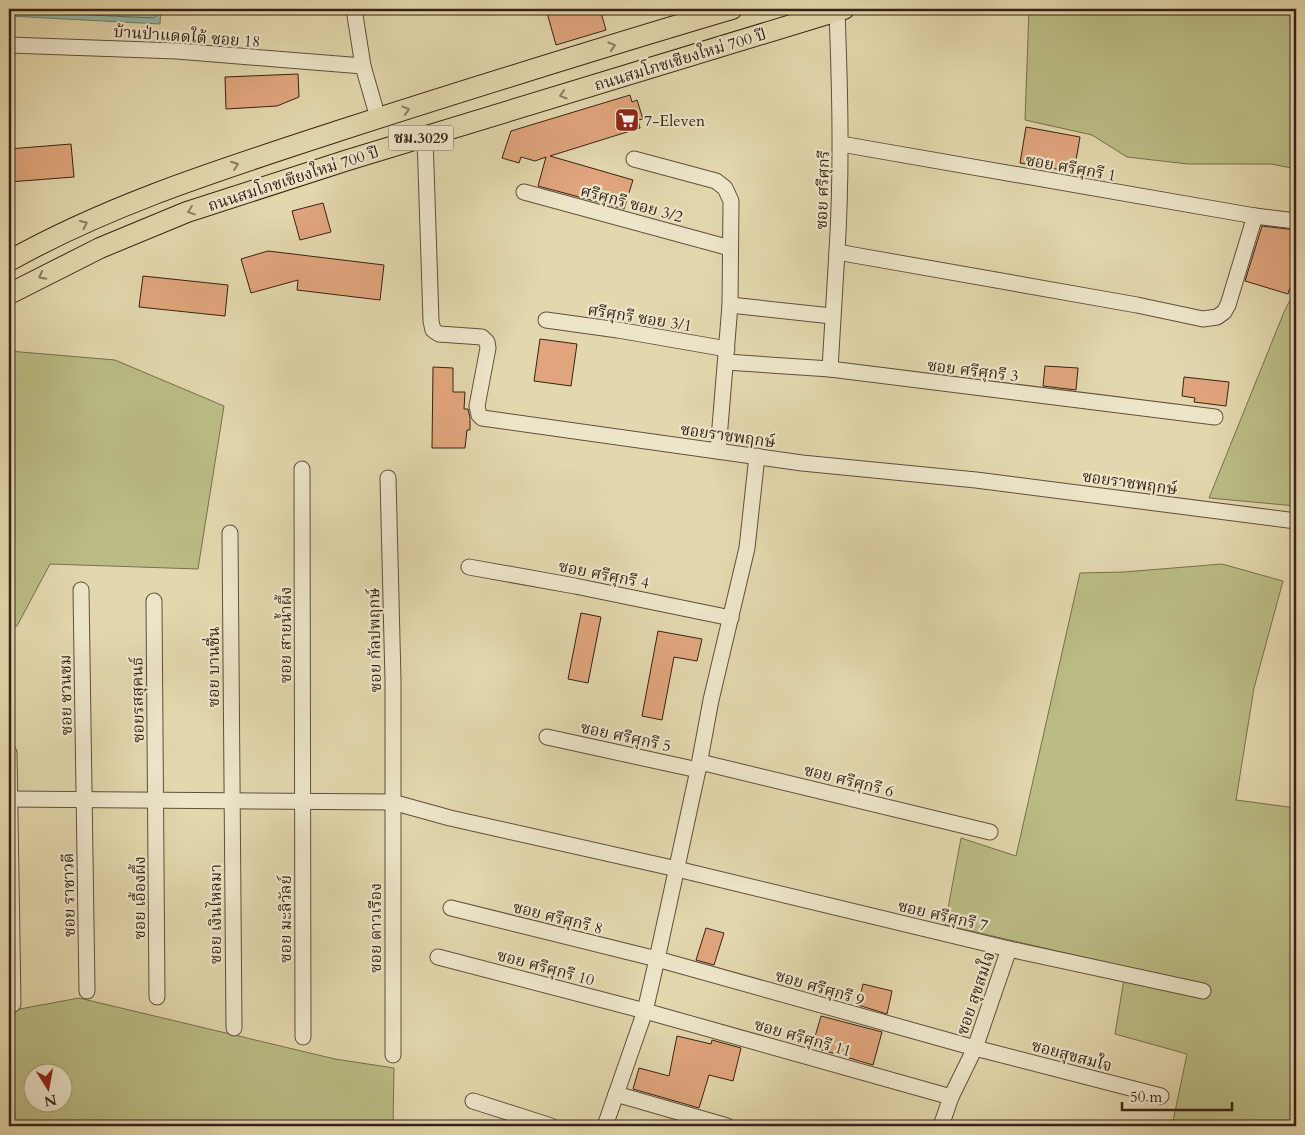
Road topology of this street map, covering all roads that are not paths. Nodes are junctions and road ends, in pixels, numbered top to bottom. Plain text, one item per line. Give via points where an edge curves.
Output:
1 (354, 9) edge
2 (732, 9) edge
3 (840, 10) edge
4 (9, 45) edge
5 (363, 66) junction
6 (378, 118) junction
7 (425, 137) junction
8 (841, 144) junction
9 (634, 159) dead end
10 (524, 192) dead end
11 (1255, 216) junction
12 (1296, 221) edge
13 (730, 248) junction
14 (837, 252) junction
15 (9, 261) edge
16 (9, 294) edge
17 (730, 305) junction
18 (832, 316) junction
19 (546, 320) dead end
20 (727, 356) junction
21 (830, 370) junction
22 (1215, 417) dead end
23 (718, 451) junction
24 (757, 456) junction
25 (302, 470) dead end
26 (388, 478) dead end
27 (1296, 521) edge
28 (230, 533) dead end
29 (469, 567) dead end
30 (81, 590) dead end
31 (154, 601) dead end
32 (731, 618) junction
33 (547, 737) dead end
34 (9, 753) edge
35 (9, 766) edge
36 (699, 766) junction
37 (10, 799) edge
38 (84, 800) junction
39 (156, 800) junction
40 (232, 800) junction
41 (303, 801) junction
42 (392, 802) junction
43 (990, 832) dead end
44 (677, 869) junction
45 (451, 908) dead end
46 (1009, 949) junction
47 (438, 957) dead end
48 (657, 960) junction
49 (86, 991) dead end
50 (1203, 991) dead end
51 (157, 996) dead end
52 (13, 1004) dead end
53 (645, 1011) junction
54 (234, 1028) dead end
55 (303, 1037) dead end
56 (975, 1048) junction
57 (393, 1055) dead end
58 (616, 1094) junction
59 (1161, 1096) dead end
60 (951, 1098) junction
61 (473, 1101) dead end
62 (551, 1126) edge
63 (605, 1126) edge
64 (727, 1126) edge
65 (941, 1126) edge

1 - 5 street
6 -> 2 main road, ถนนสมโภชเชียงใหม่ 700 ปี / ชม.3029
3 -> 7 main road, ถนนสมโภชเชียงใหม่ 700 ปี / ชม.3029
3 - 8 street, ซอย ศรีศุกรี
4 - 5 street, บ้านป่าแดดใต้ ซอย 18 via 176,51
5 - 6 street
15 -> 6 main road, ถนนสมโภชเชียงใหม่ 700 ปี / ชม.3029 via 136,201
7 -> 16 main road, ถนนสมโภชเชียงใหม่ 700 ปี / ชม.3029 via 187,212 100,248
7 - 23 street, ซอยราชพฤกษ์ via 430,321 433,330 439,334 482,337 487,342 477,406 479,415 482,418
8 - 11 street, ซอย ศรีศุกรี 1
8 - 14 street, ซอย ศรีศุกรี
9 - 13 street via 716,181 725,188 730,201
10 - 13 street, ศรีศุกรี ซอย 3/2
11 - 12 street, ซอย ศรีศุกรี 1
11 - 14 street via 1228,305 1224,312 1211,319
13 - 17 street
14 - 18 street, ซอย ศรีศุกรี
17 - 18 street
17 - 20 street
18 - 21 street, ซอย ศรีศุกรี
19 - 20 street, ศรีศุกรี ซอย 3/1 via 618,330
20 - 21 street, ซอย ศรีศุกรี 3
20 - 23 street
21 - 22 street, ซอย ศรีศุกรี 3
23 - 24 street, ซอยราชพฤกษ์
24 - 27 street, ซอยราชพฤกษ์
24 - 32 street via 748,540
25 - 41 street, ซอย สายน้ำผึ้ง
26 - 42 street, ซอย กัลปพฤกษ์ via 393,680
28 - 40 street, ซอย บานชื่น
29 - 32 street, ซอย ศรีศุกรี 4
30 - 38 street, ซอย ชวนชม
31 - 39 street, ซอยรสสุคนธ์
32 - 36 street
33 - 36 street, ซอย ศรีศุกรี 5
34 - 35 street
35 - 37 street
36 - 43 street, ซอย ศรีศุกรี 6
36 - 44 street
37 - 38 street, ซอย ศรีศุกรี 7
37 - 52 street
38 - 39 street, ซอย ศรีศุกรี 7
38 - 49 street, ซอย ราชาวดี
39 - 40 street, ซอย ศรีศุกรี 7
39 - 51 street, ซอย เอื้องผึ้ง
40 - 41 street, ซอย ศรีศุกรี 7
40 - 54 street, ซอย เงินไหลมา
41 - 42 street, ซอย ศรีศุกรี 7
41 - 55 street, ซอย มะลิวัลย์
42 - 44 street, ซอย ศรีศุกรี 7
42 - 57 street, ซอย ดาวเรือง
44 - 46 street, ซอย ศรีศุกรี 7
44 - 48 street
45 - 48 street, ซอย ศรีศุกรี 8
46 - 50 street, ซอย ศรีศุกรี 7
46 - 56 street, ซอย สุขสมใจ
47 - 53 street, ซอย ศรีศุกรี 10
48 - 53 street
48 - 56 street, ซอย ศรีศุกรี 9
53 - 58 street
53 - 60 street, ซอย ศรีศุกรี 11
56 - 59 street, ซอยสุขสมใจ
56 - 60 street, ซอย สุขสมใจ
58 - 63 street
58 - 64 street
60 - 65 street, ซอย สุขสมใจ
61 - 62 street

